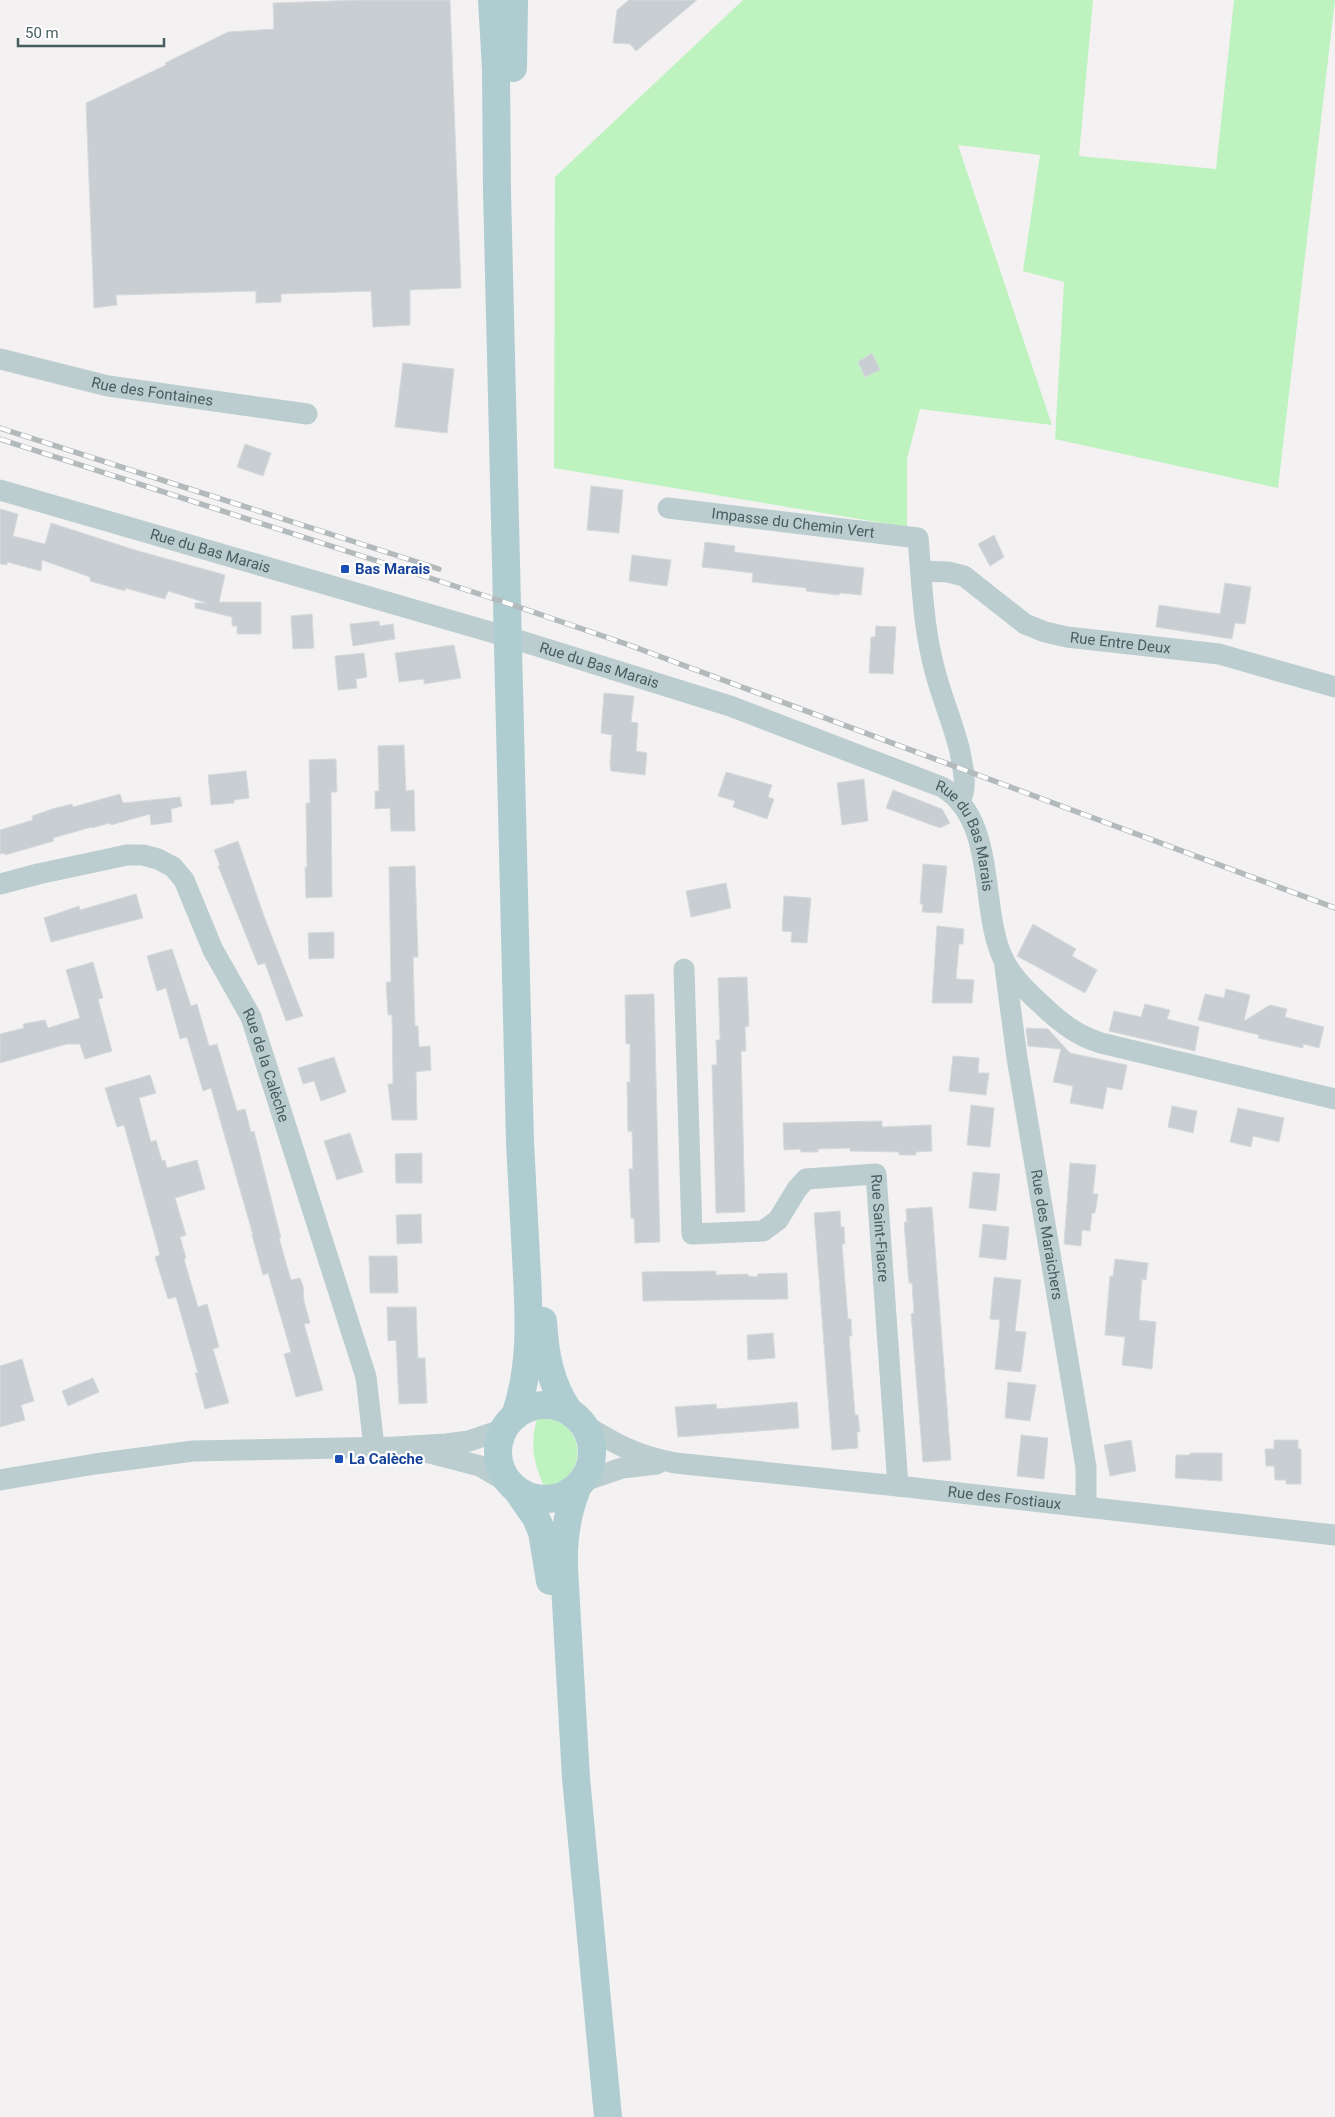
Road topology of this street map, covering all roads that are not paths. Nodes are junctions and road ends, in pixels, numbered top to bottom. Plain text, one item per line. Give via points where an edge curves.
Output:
1 (492, 0) edge
2 (514, 0) edge
3 (0, 359) edge
4 (307, 414) dead end
5 (0, 490) edge
6 (668, 508) dead end
7 (921, 571) junction
8 (514, 639) junction
9 (1335, 687) edge
10 (960, 801) junction
11 (0, 884) edge
12 (1005, 962) junction
13 (684, 969) dead end
14 (1335, 1099) edge
15 (576, 1418) junction
16 (509, 1423) junction
17 (374, 1447) junction
18 (395, 1447) junction
19 (675, 1463) junction
20 (0, 1480) edge
21 (580, 1484) junction
22 (898, 1486) junction
23 (514, 1487) junction
24 (1086, 1507) junction
25 (1335, 1535) edge
26 (576, 1778) junction
27 (608, 2117) edge

1 - 8 main road
2 - 8 main road via 510,215
3 - 4 street, Rue des Fontaines via 108,386
5 - 8 street, Rue du Bas Marais
6 - 7 street, Impasse du Chemin Vert via 918,538
7 - 9 street, Rue Entre Deux via 964,576 1014,617 1045,632 1219,654
7 - 10 street via 932,661 963,769 964,789
8 - 10 street, Rue du Bas Marais via 730,706 942,787
8 - 15 main road via 540,1285 547,1361 557,1391
8 - 16 main road via 520,1142 528,1334 525,1379
10 - 12 street, Rue du Bas Marais via 970,814 977,836 999,947
11 - 17 street, Rue de la Calèche via 127,855 158,858 173,867 184,880 213,950 243,1000 254,1026 366,1377
12 - 14 street, Rue du Bas Marais via 1021,985 1056,1018 1090,1040
12 - 24 street, Rue des Maraichers via 1017,1058 1086,1467
13 - 22 street, Rue Saint-Fiacre via 692,1234 763,1231 778,1220 806,1179 876,1174
15 - 16 main road via 555,1406 541,1405 527,1408
15 - 19 street, Rue des Fostiaux via 629,1451
15 - 21 main road via 590,1437 592,1451 590,1466
16 - 18 street via 469,1441
16 - 23 main road via 499,1443 498,1457 502,1471
17 - 18 street
17 - 20 street via 193,1451
18 - 23 street via 420,1450 480,1466
19 - 21 street, Rue des Fostiaux via 638,1465 606,1472
19 - 22 street, Rue des Fostiaux
21 - 23 main road via 567,1494 548,1499 534,1498
21 - 26 main road via 568,1515 564,1558
22 - 24 street, Rue des Fostiaux
23 - 26 main road via 540,1525 546,1548
24 - 25 street, Rue des Fostiaux
26 - 27 main road

